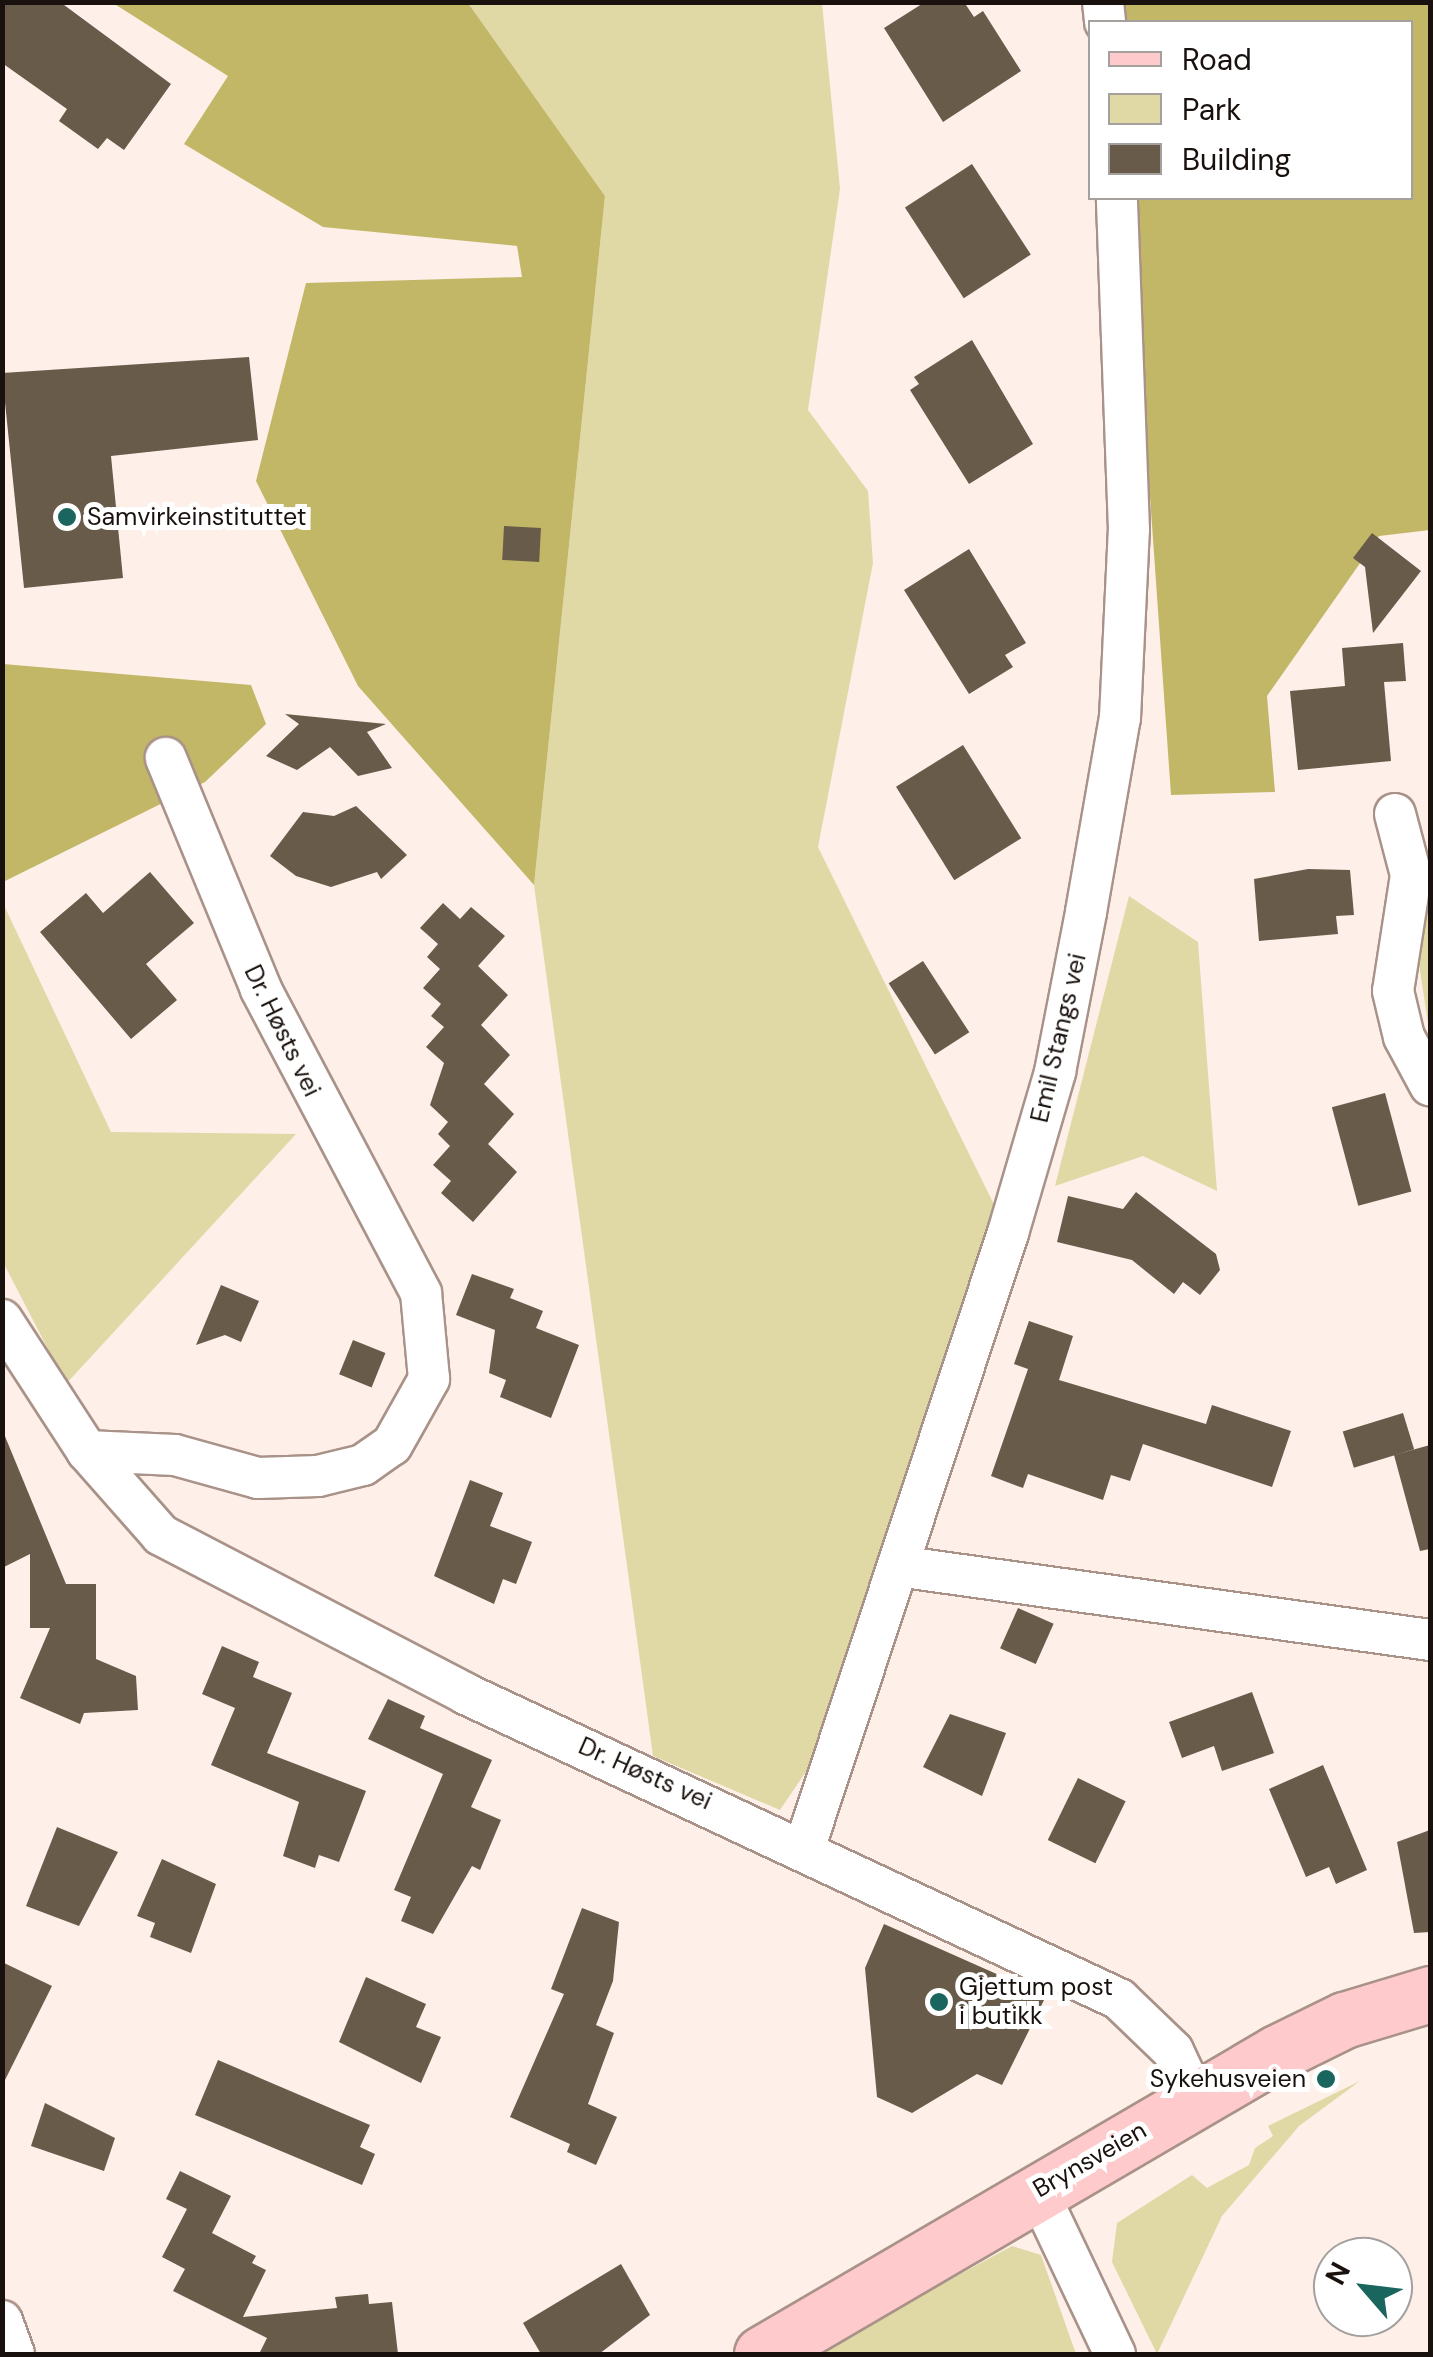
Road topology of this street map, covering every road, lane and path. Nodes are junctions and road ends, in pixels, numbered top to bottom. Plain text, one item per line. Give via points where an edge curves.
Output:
1 (1117, 200) edge
2 (166, 758) dead end
3 (1395, 814) dead end
4 (1430, 1085) edge
5 (2, 1320) edge
6 (86, 1451) junction
7 (904, 1567) junction
8 (1430, 1640) edge
9 (805, 1846) junction
10 (1430, 1994) edge
11 (1194, 2098) junction
12 (1037, 2190) junction
13 (2, 2321) edge
14 (14, 2354) edge
15 (762, 2354) edge
16 (1115, 2354) edge

1 - 7 street, Emil Stangs vei via 1130,530 1120,718 1055,1072
2 - 6 street, Dr. Høsts vei via 261,989 421,1294 429,1379 392,1446 362,1465 318,1476 258,1478 175,1455
3 - 4 street via 1411,875 1393,990 1404,1037
5 - 6 street, Dr. Høsts vei
6 - 9 street, Dr. Høsts vei via 161,1535 243,1584
7 - 8 street
7 - 9 street, Emil Stangs vei
9 - 11 street, Dr. Høsts vei via 1119,1999 1173,2051
10 - 11 main road, Brynsveien via 1344,2020
11 - 12 main road, Brynsveien
12 - 15 main road, Brynsveien
12 - 16 street
13 - 14 street

